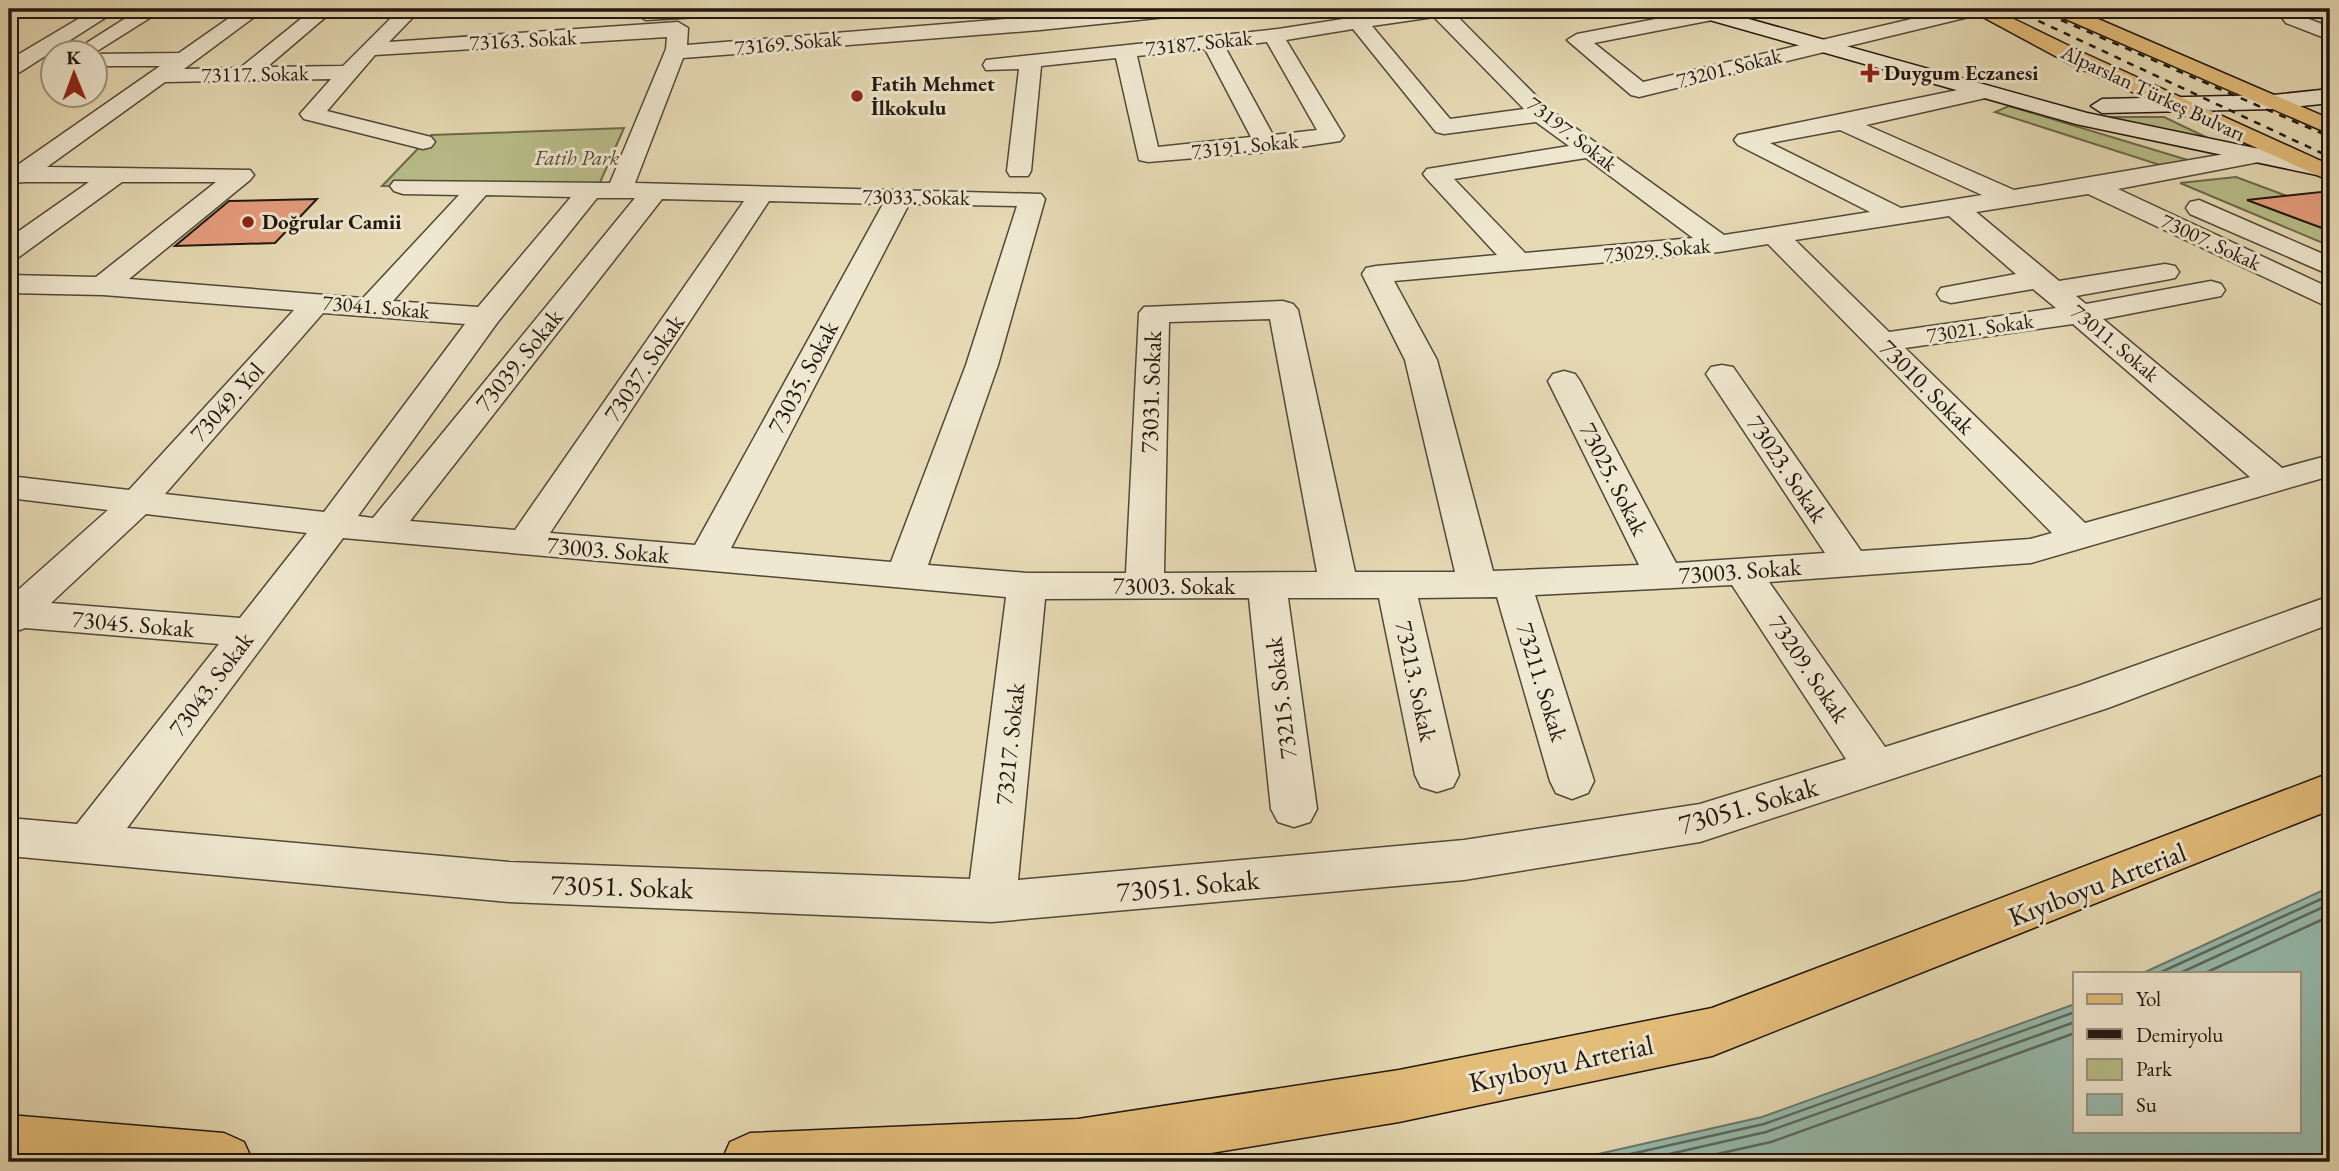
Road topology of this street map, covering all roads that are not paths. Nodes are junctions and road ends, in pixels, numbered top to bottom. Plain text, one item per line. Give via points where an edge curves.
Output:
1 (109, 9) edge
2 (154, 9) edge
3 (256, 9) edge
4 (324, 9) edge
5 (411, 9) edge
6 (734, 9) edge
7 (1181, 9) edge
8 (1445, 9) edge
9 (1738, 9) edge
10 (1978, 9) edge
11 (2059, 9) edge
12 (1439, 10) edge
13 (1702, 12) edge
14 (1021, 16) edge
15 (2293, 19) dead end
16 (1358, 22) junction
17 (491, 24) dead end
18 (677, 32) junction
19 (2330, 34) edge
20 (1273, 35) junction
21 (70, 38) edge
22 (105, 38) edge
23 (1208, 42) junction
24 (1818, 45) junction
25 (9, 48) edge
26 (369, 49) junction
27 (1125, 50) junction
28 (38, 55) edge
29 (1055, 57) junction
30 (38, 59) edge
31 (186, 59) junction
32 (108, 60) edge
33 (1031, 60) junction
34 (995, 65) dead end
35 (9, 69) edge
36 (349, 72) junction
37 (246, 74) junction
38 (2110, 75) junction
39 (161, 76) junction
40 (1982, 92) junction
41 (2330, 96) edge
42 (2273, 102) junction
43 (2033, 104) junction
44 (2175, 104) junction
45 (1541, 114) junction
46 (1843, 123) junction
47 (2330, 127) edge
48 (423, 142) dead end
49 (1267, 145) junction
50 (1591, 150) junction
51 (2260, 155) junction
52 (1019, 171) dead end
53 (2324, 171) edge
54 (115, 175) junction
55 (15, 178) edge
56 (2133, 178) junction
57 (402, 186) dead end
58 (2091, 186) junction
59 (480, 187) junction
60 (591, 190) junction
61 (620, 190) junction
62 (654, 191) junction
63 (762, 193) junction
64 (900, 196) junction
65 (2010, 198) junction
66 (1953, 206) junction
67 (1897, 216) junction
68 (1775, 236) junction
69 (1718, 244) junction
70 (9, 251) edge
71 (1519, 262) junction
72 (2330, 267) edge
73 (2177, 270) dead end
74 (9, 284) edge
75 (2046, 285) junction
76 (103, 286) junction
77 (2211, 290) dead end
78 (1951, 294) dead end
79 (2330, 299) edge
80 (317, 302) junction
81 (371, 307) junction
82 (2330, 308) edge
83 (2080, 314) junction
84 (485, 317) junction
85 (2330, 322) edge
86 (1881, 342) junction
87 (1722, 374) dead end
88 (1564, 381) dead end
89 (2330, 465) edge
90 (2276, 481) junction
91 (9, 486) edge
92 (138, 502) junction
93 (333, 525) junction
94 (383, 530) junction
95 (2078, 538) junction
96 (525, 543) junction
97 (706, 559) junction
98 (1851, 564) junction
99 (1742, 571) junction
100 (905, 576) junction
101 (1664, 577) junction
102 (1494, 584) junction
103 (1027, 586) junction
104 (1145, 586) junction
105 (1267, 586) junction
106 (1339, 586) junction
107 (1396, 586) junction
108 (2330, 609) edge
109 (12, 617) edge
110 (250, 633) junction
111 (1875, 767) junction
112 (1437, 775) dead end
113 (1572, 781) dead end
114 (2330, 791) edge
115 (1294, 809) dead end
116 (9, 836) edge
117 (89, 844) junction
118 (992, 901) junction
119 (9, 1143) edge
120 (224, 1162) edge
121 (750, 1162) edge

1 - 21 street
2 - 22 street
3 - 31 street
4 - 37 street
5 - 26 street
6 - 18 street
7 - 14 street, 73169. Sokak
7 - 23 street
8 - 12 street, 73187. Sokak
9 - 13 street
10 - 24 street, 73201. Sokak
10 - 38 main road, Alparslan Türkeş Bulvarı
11 - 42 main road, Alparslan Türkeş Bulvarı
12 - 16 street, 73187. Sokak
12 - 45 street, 73197. Sokak
13 - 24 street
13 - 24 street, 73201. Sokak via 1577,40 1639,90
14 - 18 street, 73169. Sokak
14 - 29 street
15 - 19 street
16 - 20 street, 73187. Sokak
16 - 45 street via 1444,127
17 - 18 street
18 - 26 street, 73163. Sokak
18 - 61 street
20 - 23 street, 73187. Sokak
20 - 49 street, 73191. Sokak via 1332,136
23 - 27 street, 73187. Sokak
23 - 49 street
24 - 40 street
25 - 28 street
26 - 36 street
27 - 29 street, 73187. Sokak
27 - 49 street, 73191. Sokak via 1149,155
29 - 33 street, 73187. Sokak
30 - 35 street
31 - 32 street, 73117. Sokak
31 - 39 street
33 - 34 street, 73187. Sokak
33 - 52 street
36 - 37 street, 73117. Sokak
36 - 48 street via 312,114
37 - 39 street, 73117. Sokak
38 - 43 street via 2119,84 2113,94
38 - 44 main road, Alparslan Türkeş Bulvarı
39 - 55 street
40 - 43 street
40 - 46 street
41 - 42 street
42 - 44 street
42 - 47 main road, Alparslan Türkeş Bulvarı
43 - 44 street
43 - 51 street
44 - 53 main road, Alparslan Türkeş Bulvarı
45 - 50 street, 73197. Sokak
46 - 65 street
46 - 67 street via 1746,139
50 - 69 street, 73197. Sokak
50 - 71 street via 1436,174
51 - 53 street
51 - 56 street, 73029. Sokak
54 - 55 street
54 - 70 street
54 - 76 street via 241,175
56 - 58 street, 73029. Sokak
56 - 72 street
57 - 59 street, 73033. Sokak
58 - 65 street, 73029. Sokak
58 - 79 street, 73007. Sokak
59 - 60 street, 73033. Sokak
59 - 81 street
60 - 61 street, 73033. Sokak
60 - 84 street
61 - 62 street, 73033. Sokak
62 - 63 street, 73033. Sokak
62 - 94 street, 73039. Sokak
63 - 64 street, 73033. Sokak
63 - 96 street, 73037. Sokak
64 - 97 street, 73035. Sokak
64 - 100 street, 73033. Sokak via 1032,199 982,365
65 - 66 street, 73029. Sokak
66 - 67 street, 73029. Sokak
66 - 75 street, 73011. Sokak
67 - 68 street, 73029. Sokak
68 - 69 street, 73029. Sokak
68 - 86 street, 73010. Sokak
69 - 71 street, 73029. Sokak
71 - 102 street, 73029. Sokak via 1376,274 1421,360
73 - 75 street
74 - 76 street, 73041. Sokak
75 - 78 street
75 - 83 street, 73011. Sokak
76 - 80 street, 73041. Sokak
77 - 83 street, 73021. Sokak
80 - 81 street, 73041. Sokak
80 - 92 street, 73049. Yol
81 - 84 street, 73041. Sokak
82 - 85 street via 2313,312
83 - 86 street, 73021. Sokak
83 - 90 street, 73011. Sokak
84 - 93 street
86 - 95 street, 73010. Sokak
87 - 98 street, 73023. Sokak
88 - 101 street, 73025. Sokak
89 - 90 street, 73003. Sokak
90 - 95 street, 73003. Sokak
91 - 92 street, 73003. Sokak
92 - 93 street, 73003. Sokak
92 - 109 street, 73049. Yol
93 - 94 street, 73003. Sokak
93 - 110 street, 73043. Sokak
94 - 96 street, 73003. Sokak
95 - 98 street, 73003. Sokak via 2031,551
96 - 97 street, 73003. Sokak
97 - 100 street, 73003. Sokak
98 - 99 street, 73003. Sokak
99 - 101 street, 73003. Sokak
99 - 111 street, 73209. Sokak
100 - 103 street, 73003. Sokak
101 - 102 street, 73003. Sokak
102 - 107 street, 73003. Sokak
102 - 113 street, 73211. Sokak
103 - 104 street, 73003. Sokak
103 - 118 street, 73217. Sokak
104 - 105 street, 73003. Sokak
104 - 106 street, 73031. Sokak via 1154,313 1283,310
105 - 106 street, 73003. Sokak
105 - 115 street, 73215. Sokak
106 - 107 street, 73003. Sokak
107 - 112 street, 73213. Sokak
108 - 111 street, 73051. Sokak via 2093,697
109 - 110 street, 73045. Sokak
110 - 117 street, 73043. Sokak
111 - 118 street, 73051. Sokak via 1700,823 1464,860
114 - 121 main road, Kıyıboyu Arterial via 1712,1032 1399,1096 1078,1147
116 - 117 street, 73051. Sokak
117 - 118 street, 73051. Sokak via 509,882
119 - 120 main road

